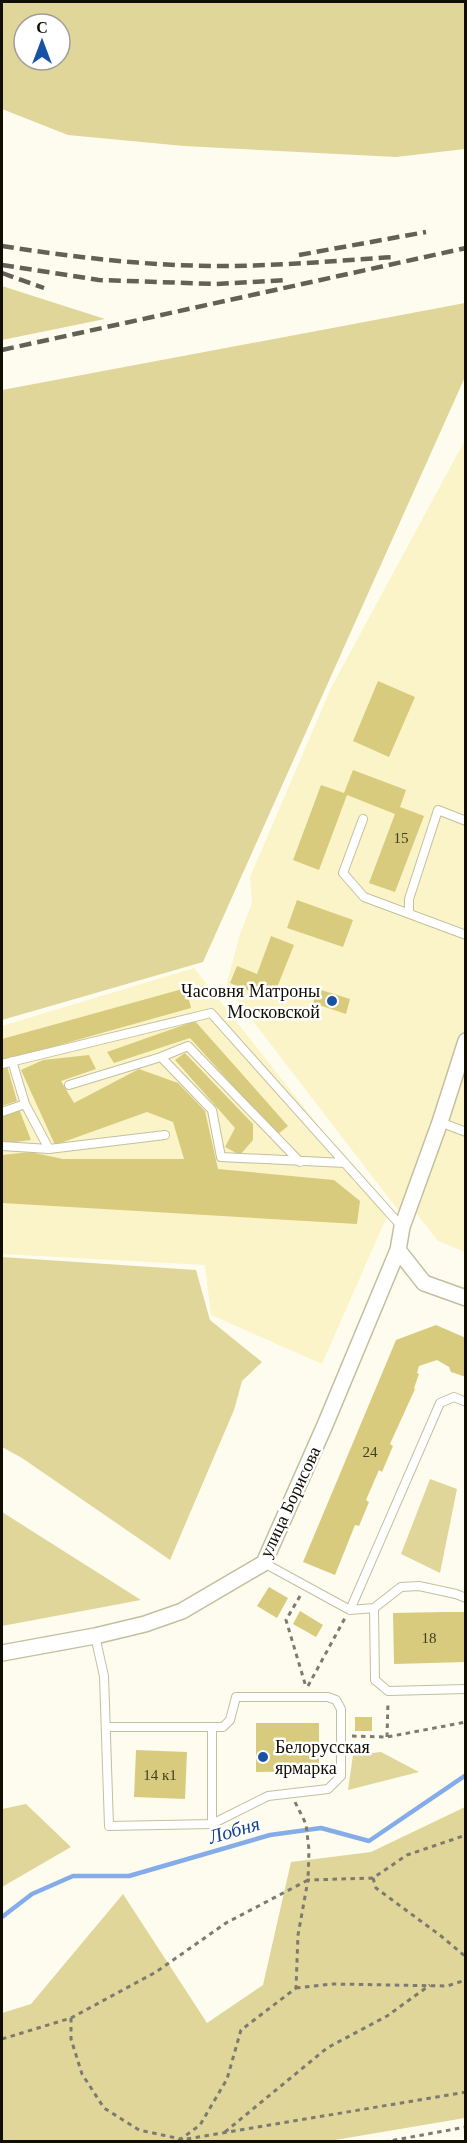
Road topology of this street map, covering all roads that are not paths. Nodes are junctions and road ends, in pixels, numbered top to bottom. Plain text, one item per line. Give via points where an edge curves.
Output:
1 (363, 819) dead end
2 (465, 821) edge
3 (409, 912) junction
4 (465, 935) edge
5 (465, 1041) edge
6 (160, 1057) junction
7 (12, 1061) junction
8 (2, 1064) edge
9 (69, 1084) dead end
10 (25, 1104) junction
11 (2, 1112) edge
12 (440, 1122) junction
13 (465, 1132) edge
14 (165, 1135) dead end
15 (2, 1146) edge
16 (49, 1149) junction
17 (300, 1162) junction
18 (345, 1163) junction
19 (402, 1227) junction
20 (398, 1250) junction
21 (465, 1298) edge
22 (465, 1402) edge
23 (264, 1563) junction
24 (465, 1598) edge
25 (375, 1608) junction
26 (350, 1610) junction
27 (95, 1636) junction
28 (2, 1653) edge
29 (465, 1689) edge
30 (106, 1727) junction
31 (212, 1727) junction
32 (212, 1824) junction

1 - 3 lane via 343,873 364,897
2 - 3 lane via 438,810 409,899
3 - 4 lane
5 - 12 street, улица Борисова
6 - 9 lane
6 - 17 lane via 188,1046
6 - 17 lane via 212,1110 221,1157
7 - 8 lane
7 - 10 lane
7 - 18 lane via 211,1012
10 - 11 lane
10 - 16 lane
12 - 13 lane
12 - 19 street, улица Борисова
14 - 16 lane
15 - 16 lane
17 - 18 lane
18 - 19 lane
19 - 20 street, улица Борисова
20 - 21 street via 424,1283
20 - 23 street, улица Борисова
22 - 26 lane via 454,1397 440,1404
23 - 26 lane
23 - 27 street, улица Борисова via 182,1611
24 - 25 lane via 419,1586 401,1587
25 - 26 lane
25 - 29 lane via 375,1680 388,1691
27 - 28 street, улица Борисова
27 - 30 lane via 104,1676
30 - 31 lane
30 - 32 lane via 109,1826
31 - 32 lane
31 - 32 lane via 228,1724 236,1697 328,1697 341,1708 341,1776 328,1789 268,1796

